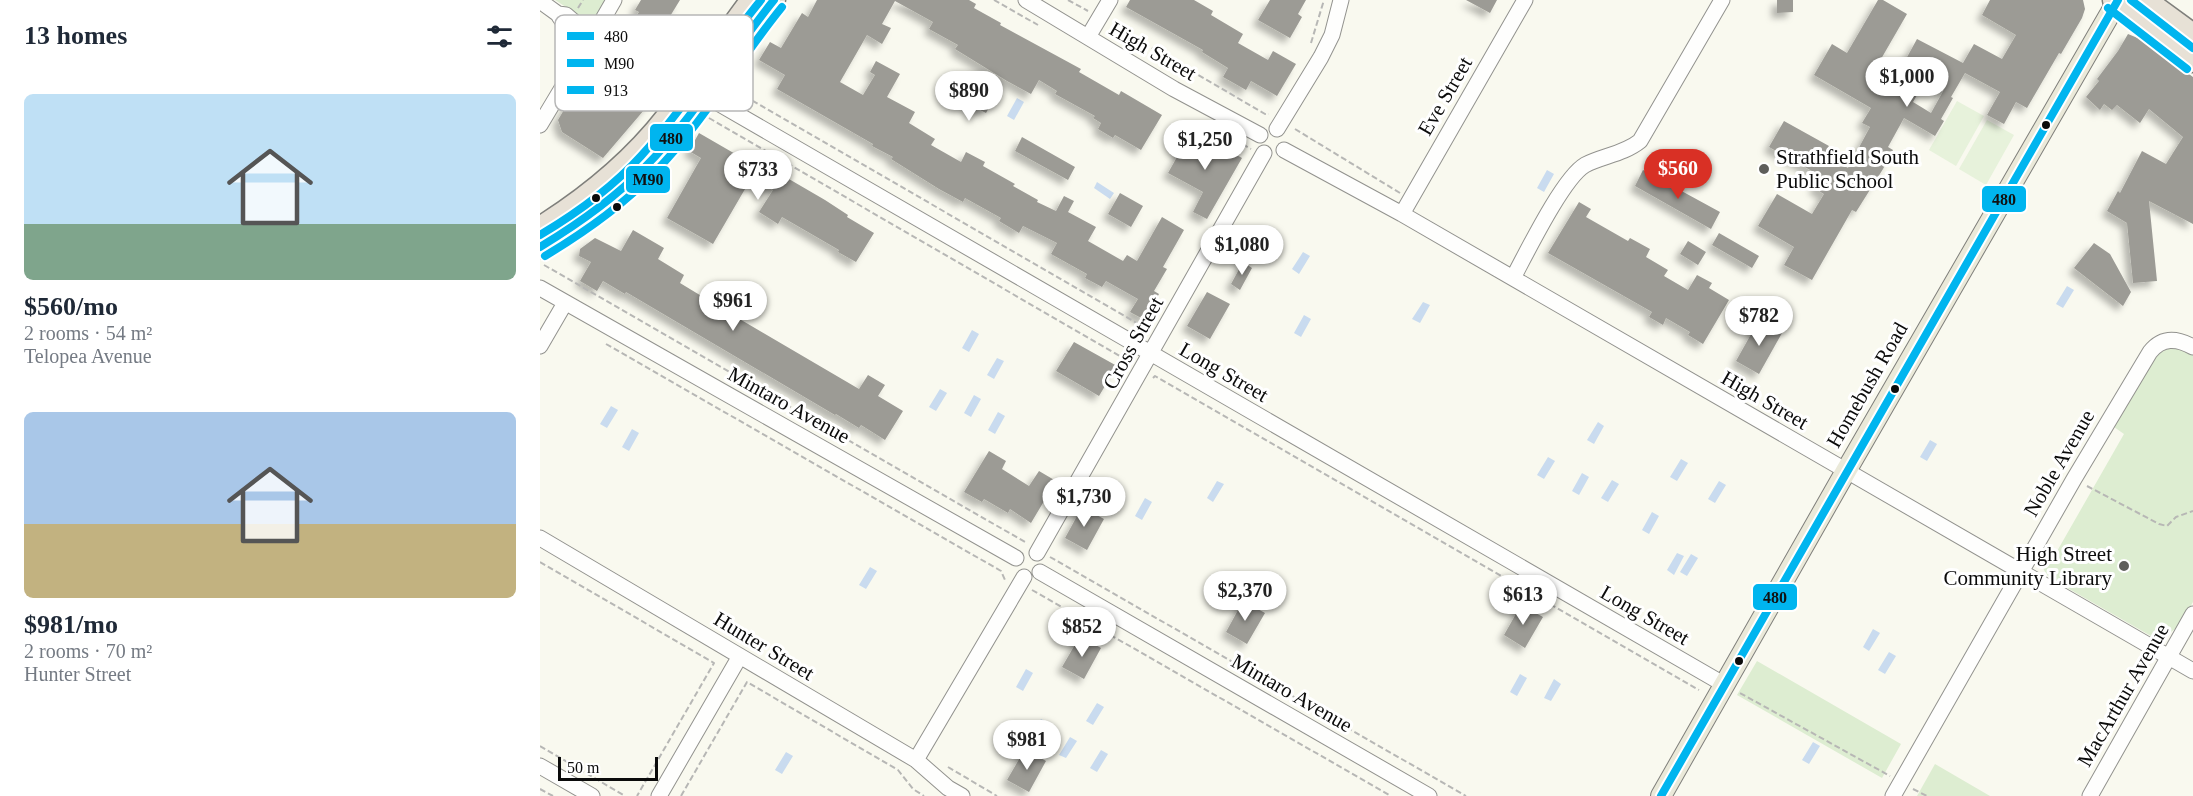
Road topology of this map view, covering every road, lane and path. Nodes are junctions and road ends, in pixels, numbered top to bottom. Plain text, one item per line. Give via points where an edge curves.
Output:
1 (583, 0) edge
2 (614, 0) edge
3 (752, 0) edge
4 (774, 0) edge
5 (1026, 0) edge
6 (1068, 0) edge
7 (1110, 0) edge
8 (1324, 0) edge
9 (1341, 0) edge
10 (1525, 0) edge
11 (1722, 0) edge
12 (2116, 0) edge
13 (2145, 0) edge
14 (540, 1) edge
15 (1093, 6) dead end
16 (576, 10) dead end
17 (558, 14) joint
18 (566, 15) edge
19 (605, 15) edge
20 (744, 15) edge
21 (1107, 22) dead end
22 (753, 28) edge
23 (2193, 35) edge
24 (1088, 37) junction
25 (1310, 44) dead end
26 (2193, 61) edge
27 (555, 100) edge
28 (753, 101) edge
29 (677, 111) edge
30 (691, 111) edge
31 (720, 111) edge
32 (721, 111) edge
33 (1273, 111) dead end
34 (540, 125) edge
35 (1297, 125) dead end
36 (1277, 129) junction
37 (1260, 135) junction
38 (1284, 150) junction
39 (1264, 153) junction
40 (1401, 193) dead end
41 (1402, 213) junction
42 (540, 228) edge
43 (542, 256) edge
44 (1513, 278) junction
45 (540, 288) edge
46 (565, 303) junction
47 (1149, 330) dead end
48 (599, 339) dead end
49 (540, 346) edge
50 (2193, 347) edge
51 (1151, 354) junction
52 (1130, 362) dead end
53 (1149, 386) dead end
54 (1845, 471) junction
55 (2074, 479) junction
56 (2193, 512) edge
57 (1029, 537) dead end
58 (540, 538) edge
59 (1054, 550) dead end
60 (1037, 553) junction
61 (1016, 558) junction
62 (540, 562) edge
63 (1040, 572) junction
64 (2020, 572) junction
65 (1006, 582) dead end
66 (1028, 583) junction
67 (2193, 614) edge
68 (740, 656) junction
69 (2168, 657) junction
70 (2193, 671) edge
71 (1725, 685) junction
72 (1699, 690) dead end
73 (540, 746) edge
74 (916, 760) junction
75 (540, 766) edge
76 (947, 767) dead end
77 (1901, 782) junction
78 (540, 789) edge
79 (553, 796) edge
80 (592, 796) edge
81 (625, 796) edge
82 (637, 796) edge
83 (659, 796) edge
84 (681, 796) edge
85 (924, 796) edge
86 (962, 796) edge
87 (997, 796) edge
88 (1391, 796) edge
89 (1429, 796) edge
90 (1466, 796) edge
91 (1661, 796) edge
92 (1893, 796) edge
93 (1927, 796) edge
94 (2090, 796) edge

1 - 16 path
2 - 19 street
3 - 20 highway
4 - 22 highway
5 - 24 street, High Street
6 - 15 path via 1089,12
7 - 24 street
8 - 25 path
9 - 36 street via 1322,57
10 - 41 street, Eve Street
11 - 44 street via 1640,141 1634,147 1587,164 1568,181
12 - 26 highway
12 - 54 main road, Homebush Road
13 - 23 highway
14 - 17 street, Long Street
17 - 18 street, Long Street
21 - 33 path via 1265,114
24 - 37 street, High Street
27 - 34 street
28 - 47 path
29 - 42 highway via 668,116 619,169
30 - 43 highway via 625,187
31 - 52 path
32 - 51 street, Long Street
35 - 40 path via 1295,129
36 - 37 street
36 - 38 street via 1286,139
37 - 39 street via 1259,145
38 - 39 street via 1276,156
38 - 41 street, High Street
39 - 51 street, Cross Street
41 - 44 street, High Street
43 - 57 path via 1025,542
44 - 54 street, High Street
45 - 46 street, Mintaro Avenue
46 - 49 street
46 - 61 street, Mintaro Avenue
48 - 65 path via 1001,571
50 - 55 street, Noble Avenue via 2172,340 2155,345
51 - 60 street, Cross Street
51 - 71 street, Long Street
53 - 72 path via 1155,376
54 - 64 street, High Street
54 - 71 main road, Homebush Road
55 - 56 path via 2159,524 2167,526 2176,517
55 - 64 street, Noble Avenue
58 - 68 street, Hunter Street
59 - 90 path via 1050,556
60 - 61 street via 1028,550
60 - 63 street via 1043,564
61 - 66 street via 1017,571
62 - 82 path via 714,663
63 - 66 street
63 - 89 street, Mintaro Avenue
64 - 69 street, High Street
64 - 77 street, Noble Avenue
66 - 74 street
66 - 88 path
67 - 69 street, MacArthur Avenue
68 - 74 street, Hunter Street
68 - 83 street
69 - 70 street, High Street
69 - 94 street, MacArthur Avenue
71 - 77 path
71 - 91 main road, Homebush Road
73 - 81 path
74 - 86 street, Hunter Street
75 - 80 street
76 - 87 path
77 - 92 street, Noble Avenue
77 - 93 path
78 - 79 path
84 - 85 path via 747,682 898,770

